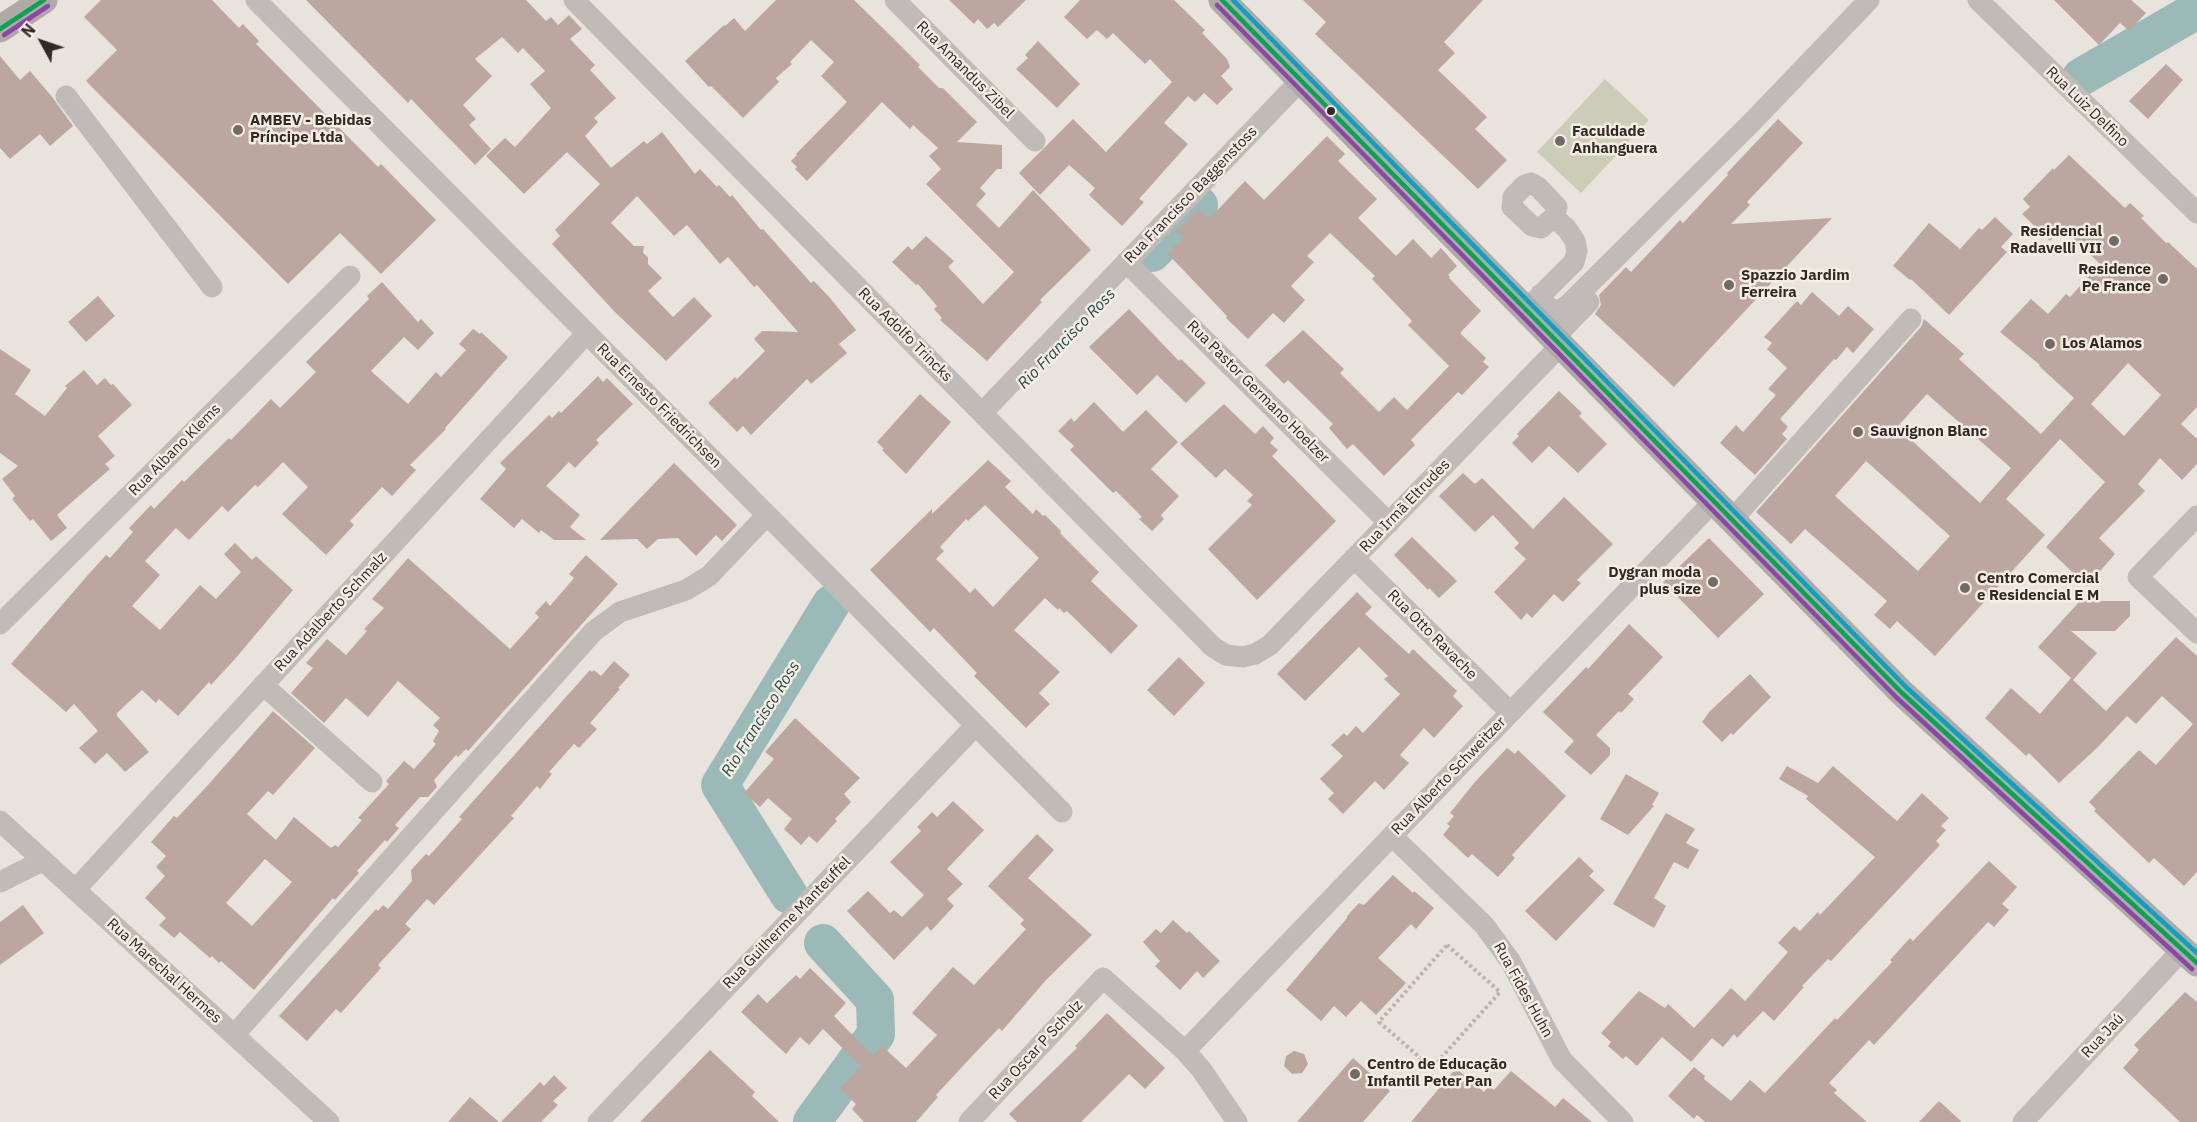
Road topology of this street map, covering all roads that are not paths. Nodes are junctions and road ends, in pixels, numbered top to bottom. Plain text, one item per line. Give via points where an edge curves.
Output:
1 (44, 0) edge
2 (256, 0) edge
3 (574, 0) edge
4 (895, 0) edge
5 (1222, 0) edge
6 (1869, 0) edge
7 (1978, 0) edge
8 (0, 29) edge
9 (1301, 80) junction
10 (66, 96) dead end
11 (1035, 141) dead end
12 (1686, 200) dead end
13 (2197, 213) edge
14 (1554, 217) dead end
15 (1126, 262) junction
16 (350, 276) dead end
17 (212, 287) dead end
18 (1534, 302) junction
19 (1911, 319) dead end
20 (587, 333) junction
21 (1557, 341) junction
22 (982, 413) junction
23 (1714, 501) junction
24 (767, 515) junction
25 (2197, 516) edge
26 (1732, 520) junction
27 (1389, 522) junction
28 (1354, 558) junction
29 (0, 624) edge
30 (2197, 633) edge
31 (1243, 657) joint
32 (263, 685) junction
33 (1510, 712) junction
34 (976, 725) junction
35 (372, 782) dead end
36 (1062, 812) dead end
37 (0, 821) edge
38 (1392, 836) junction
39 (42, 861) junction
40 (0, 882) edge
41 (75, 890) junction
42 (2190, 957) edge
43 (234, 1035) junction
44 (1185, 1051) junction
45 (329, 1122) edge
46 (598, 1122) edge
47 (969, 1122) edge
48 (1238, 1122) edge
49 (1623, 1122) edge
50 (2024, 1122) edge

1 - 8 main road
2 - 20 street, Rua Ernesto Friedrichsen
3 - 22 street, Rua Adolfo Trincks
4 - 11 street, Rua Amandus Zibel
5 - 9 main road
6 - 18 street via 1569,304 1558,312
7 - 13 street, Rua Luiz Delfino
9 - 15 street, Rua Francisco Baggenstoss
9 - 18 main road
10 - 17 street
12 - 21 street, Rua Irmã Eltrudes
14 - 18 street via 1567,229 1577,251 1574,262
15 - 22 street, Rua Francisco Baggenstoss
15 - 27 street, Rua Pastor Germano Hoelzer
16 - 29 street, Rua Albano Klems
18 - 21 main road
19 - 26 street
20 - 24 street, Rua Ernesto Friedrichsen
20 - 32 street, Rua Adalberto Schmalz
21 - 23 main road
21 - 27 street, Rua Irmã Eltrudes
22 - 31 street, Rua Adolfo Trincks via 1213,647 1226,655
23 - 26 main road
23 - 33 street, Rua Alberto Schweitzer
24 - 34 street, Rua Ernesto Friedrichsen
24 - 43 street via 708,576 686,590 620,612 594,631
25 - 30 street via 2138,577
26 - 42 main road via 1936,726
27 - 28 street, Rua Irmã Eltrudes
28 - 31 street, Rua Irmã Eltrudes via 1270,645
28 - 33 street, Rua Otto Ravache
32 - 35 street
32 - 41 street, Rua Adalberto Schmalz
33 - 38 street, Rua Alberto Schweitzer
34 - 36 street, Rua Ernesto Friedrichsen
34 - 46 street, Rua Guilherme Manteuffel
37 - 39 street, Rua Marechal Hermes
38 - 44 street, Rua Alberto Schweitzer
38 - 49 street, Rua Fides Huhn via 1484,925 1511,962 1562,1060
39 - 40 street
39 - 41 street, Rua Marechal Hermes
41 - 43 street, Rua Marechal Hermes
42 - 50 street, Rua Jaú
43 - 45 street, Rua Marechal Hermes
44 - 47 street, Rua Oscar P Scholz via 1103,978
44 - 48 street

